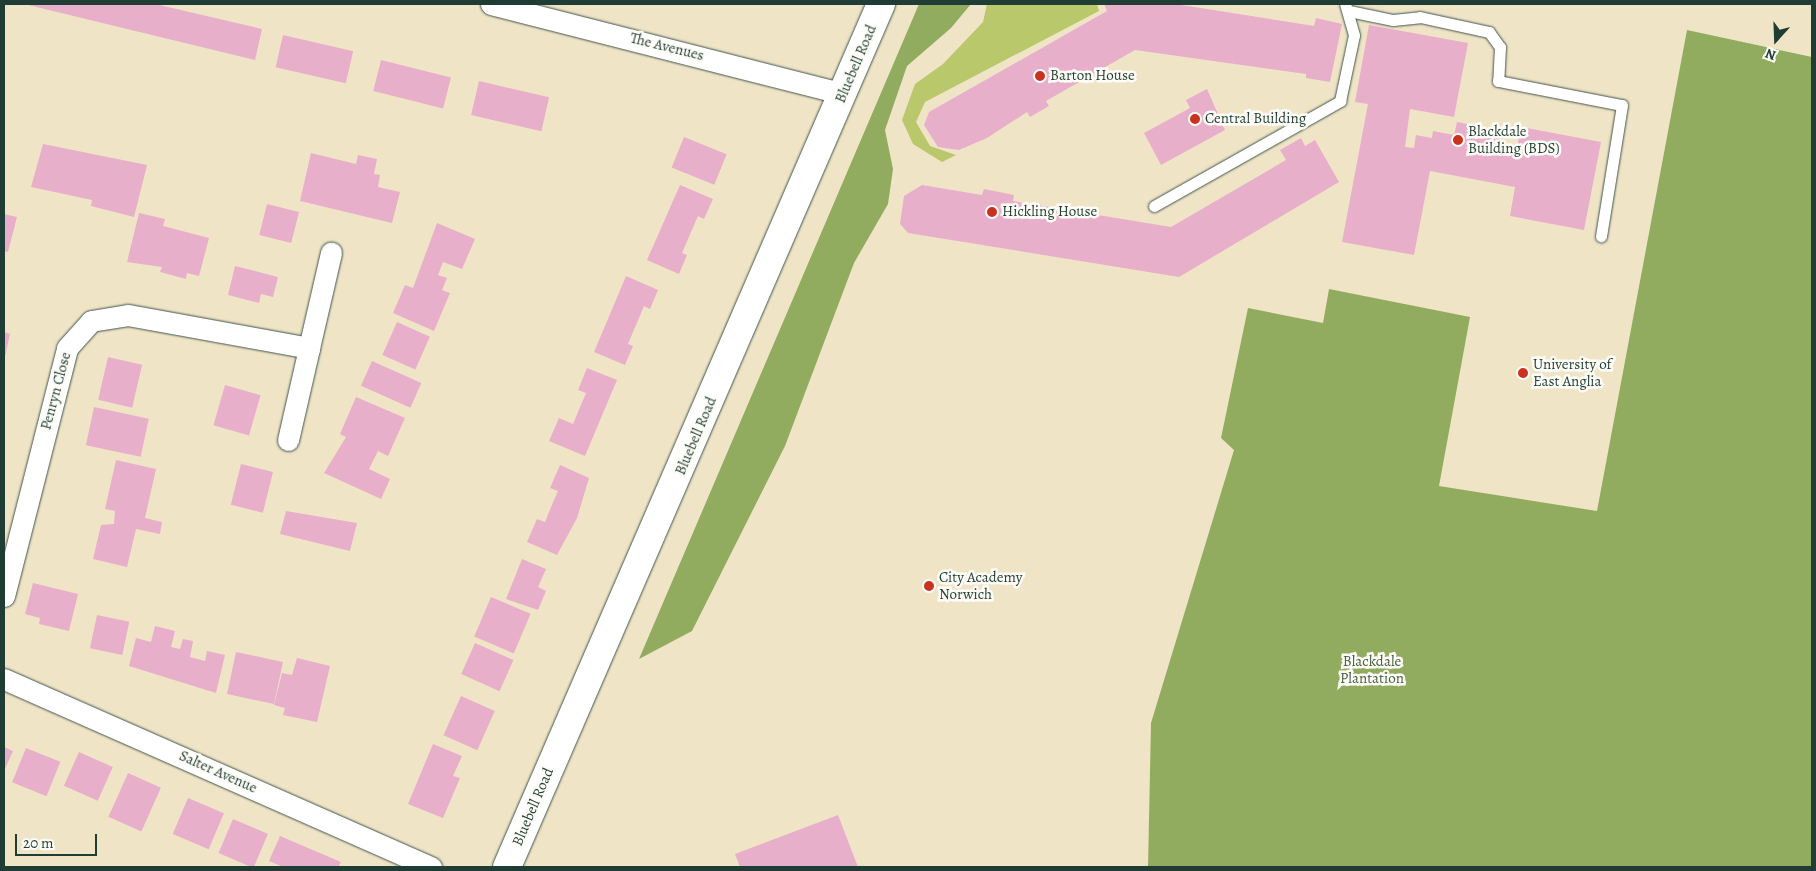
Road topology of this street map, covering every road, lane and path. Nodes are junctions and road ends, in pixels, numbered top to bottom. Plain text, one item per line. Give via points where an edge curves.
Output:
1 (491, 4) edge
2 (881, 4) edge
3 (1347, 8) edge
4 (843, 94) junction
5 (1154, 206) dead end
6 (1601, 236) dead end
7 (331, 252) dead end
8 (309, 348) junction
9 (288, 440) dead end
10 (4, 596) edge
11 (4, 679) edge
12 (431, 867) edge
13 (507, 867) edge

1 - 4 street, The Avenues
2 - 4 street, Bluebell Road
3 - 5 lane via 1354,35 1340,101
3 - 6 lane via 1393,20 1420,16 1489,32 1500,47 1498,81 1622,105
4 - 13 street, Bluebell Road
7 - 8 street
8 - 9 street
8 - 10 street, Penryn Close via 128,315 91,321 67,348
11 - 12 street, Salter Avenue

